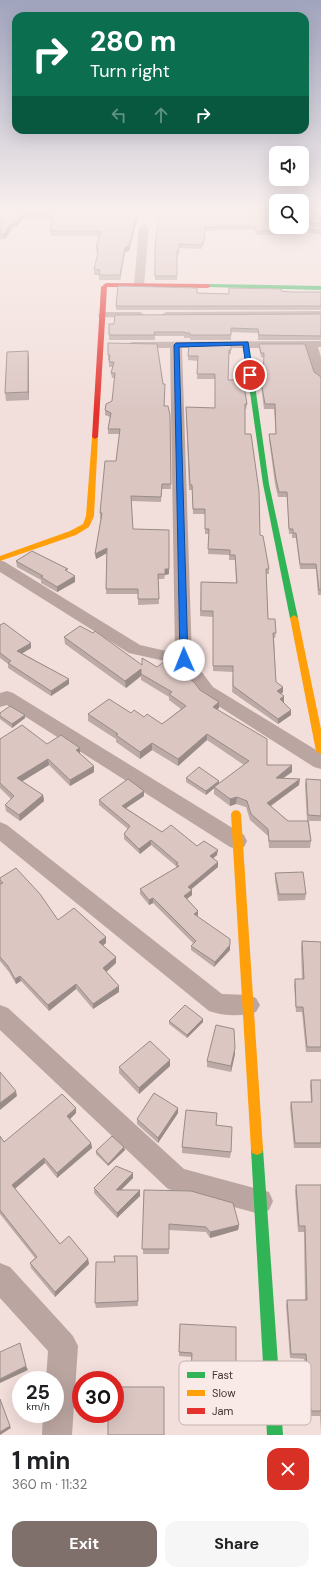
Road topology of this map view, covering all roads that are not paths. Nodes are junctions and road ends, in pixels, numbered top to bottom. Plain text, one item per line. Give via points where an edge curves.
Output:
1 (140, 278) edge
2 (139, 285) junction
3 (321, 288) edge
4 (321, 314) edge
5 (103, 315) junction
6 (246, 343) junction
7 (100, 344) junction
8 (316, 344) edge
9 (176, 345) junction
10 (321, 376) edge
11 (0, 559) edge
12 (0, 566) edge
13 (184, 660) junction
14 (0, 701) edge
15 (321, 751) edge
16 (321, 762) edge
17 (236, 814) dead end
18 (0, 830) edge
19 (237, 841) junction
20 (248, 1005) junction
21 (0, 1015) edge
22 (260, 1201) junction
23 (0, 1277) edge
24 (270, 1361) edge
25 (274, 1425) edge
26 (57, 1435) edge
27 (275, 1435) edge

1 - 2 street
2 - 3 street
2 - 5 street via 106,285
4 - 5 street
5 - 7 street
6 - 8 street
6 - 9 street
6 - 15 street via 266,484
7 - 9 street
7 - 11 street via 90,516 86,525 73,533
8 - 10 street
9 - 13 street
12 - 13 street via 135,649
13 - 16 street via 207,691
14 - 19 street via 7,696
17 - 19 street
18 - 20 street via 217,1004
19 - 20 street
20 - 22 street
21 - 22 street via 177,1180
22 - 24 street
23 - 26 street via 63,1346
25 - 27 street

